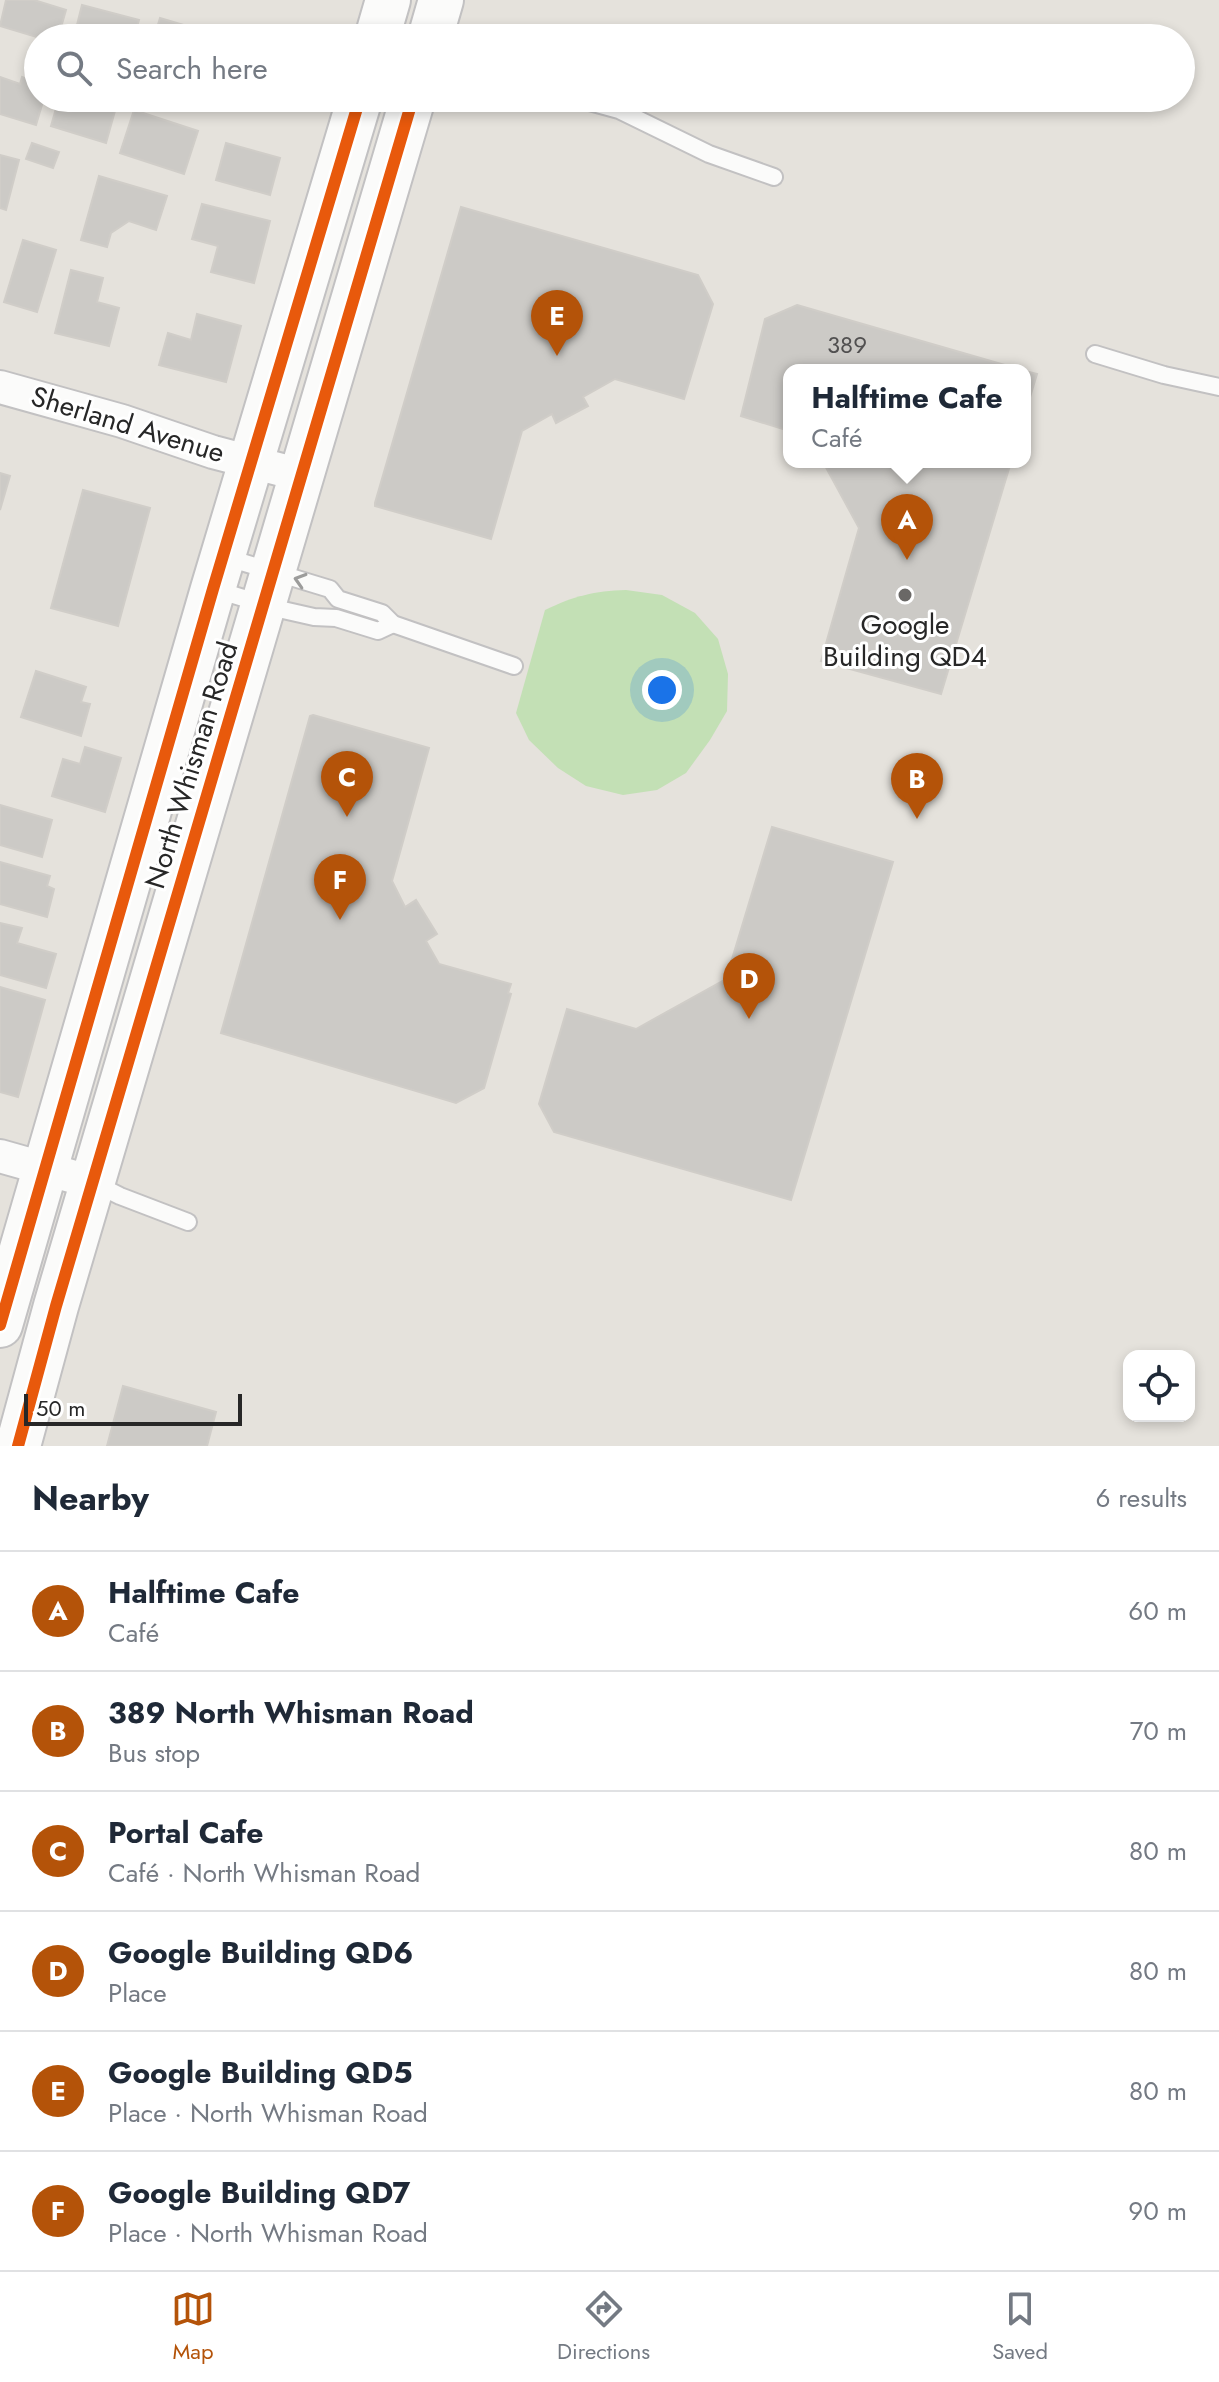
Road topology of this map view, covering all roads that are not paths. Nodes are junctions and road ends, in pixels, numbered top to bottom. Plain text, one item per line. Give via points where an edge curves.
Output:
1 (388, 0) edge
2 (441, 0) edge
3 (381, 24) edge
4 (434, 24) edge
5 (356, 112) edge
6 (409, 112) edge
7 (623, 112) edge
8 (774, 177) dead end
9 (1095, 354) dead end
10 (0, 387) edge
11 (1219, 387) edge
12 (251, 460) junction
13 (301, 475) junction
14 (218, 573) junction
15 (268, 588) junction
16 (393, 624) junction
17 (514, 666) dead end
18 (0, 1156) edge
19 (44, 1168) junction
20 (92, 1182) junction
21 (188, 1222) dead end
22 (0, 1325) edge
23 (18, 1446) edge

1 - 3 main road
2 - 4 main road
5 - 12 main road, North Whisman Road
6 - 13 main road, North Whisman Road
7 - 8 lane via 709,154
9 - 11 lane
10 - 12 street, Sherland Avenue
12 - 13 street, Sherland Avenue
12 - 14 main road, North Whisman Road
13 - 15 main road, North Whisman Road
14 - 15 lane
14 - 15 lane
14 - 19 main road, North Whisman Road
16 -> 15 lane via 382,613 338,599 330,589
15 - 16 lane via 314,617 378,631
15 - 20 main road, North Whisman Road
16 - 17 lane
18 - 19 street
19 - 20 street
19 - 22 main road, North Whisman Road
20 - 21 lane
20 - 23 main road, North Whisman Road

